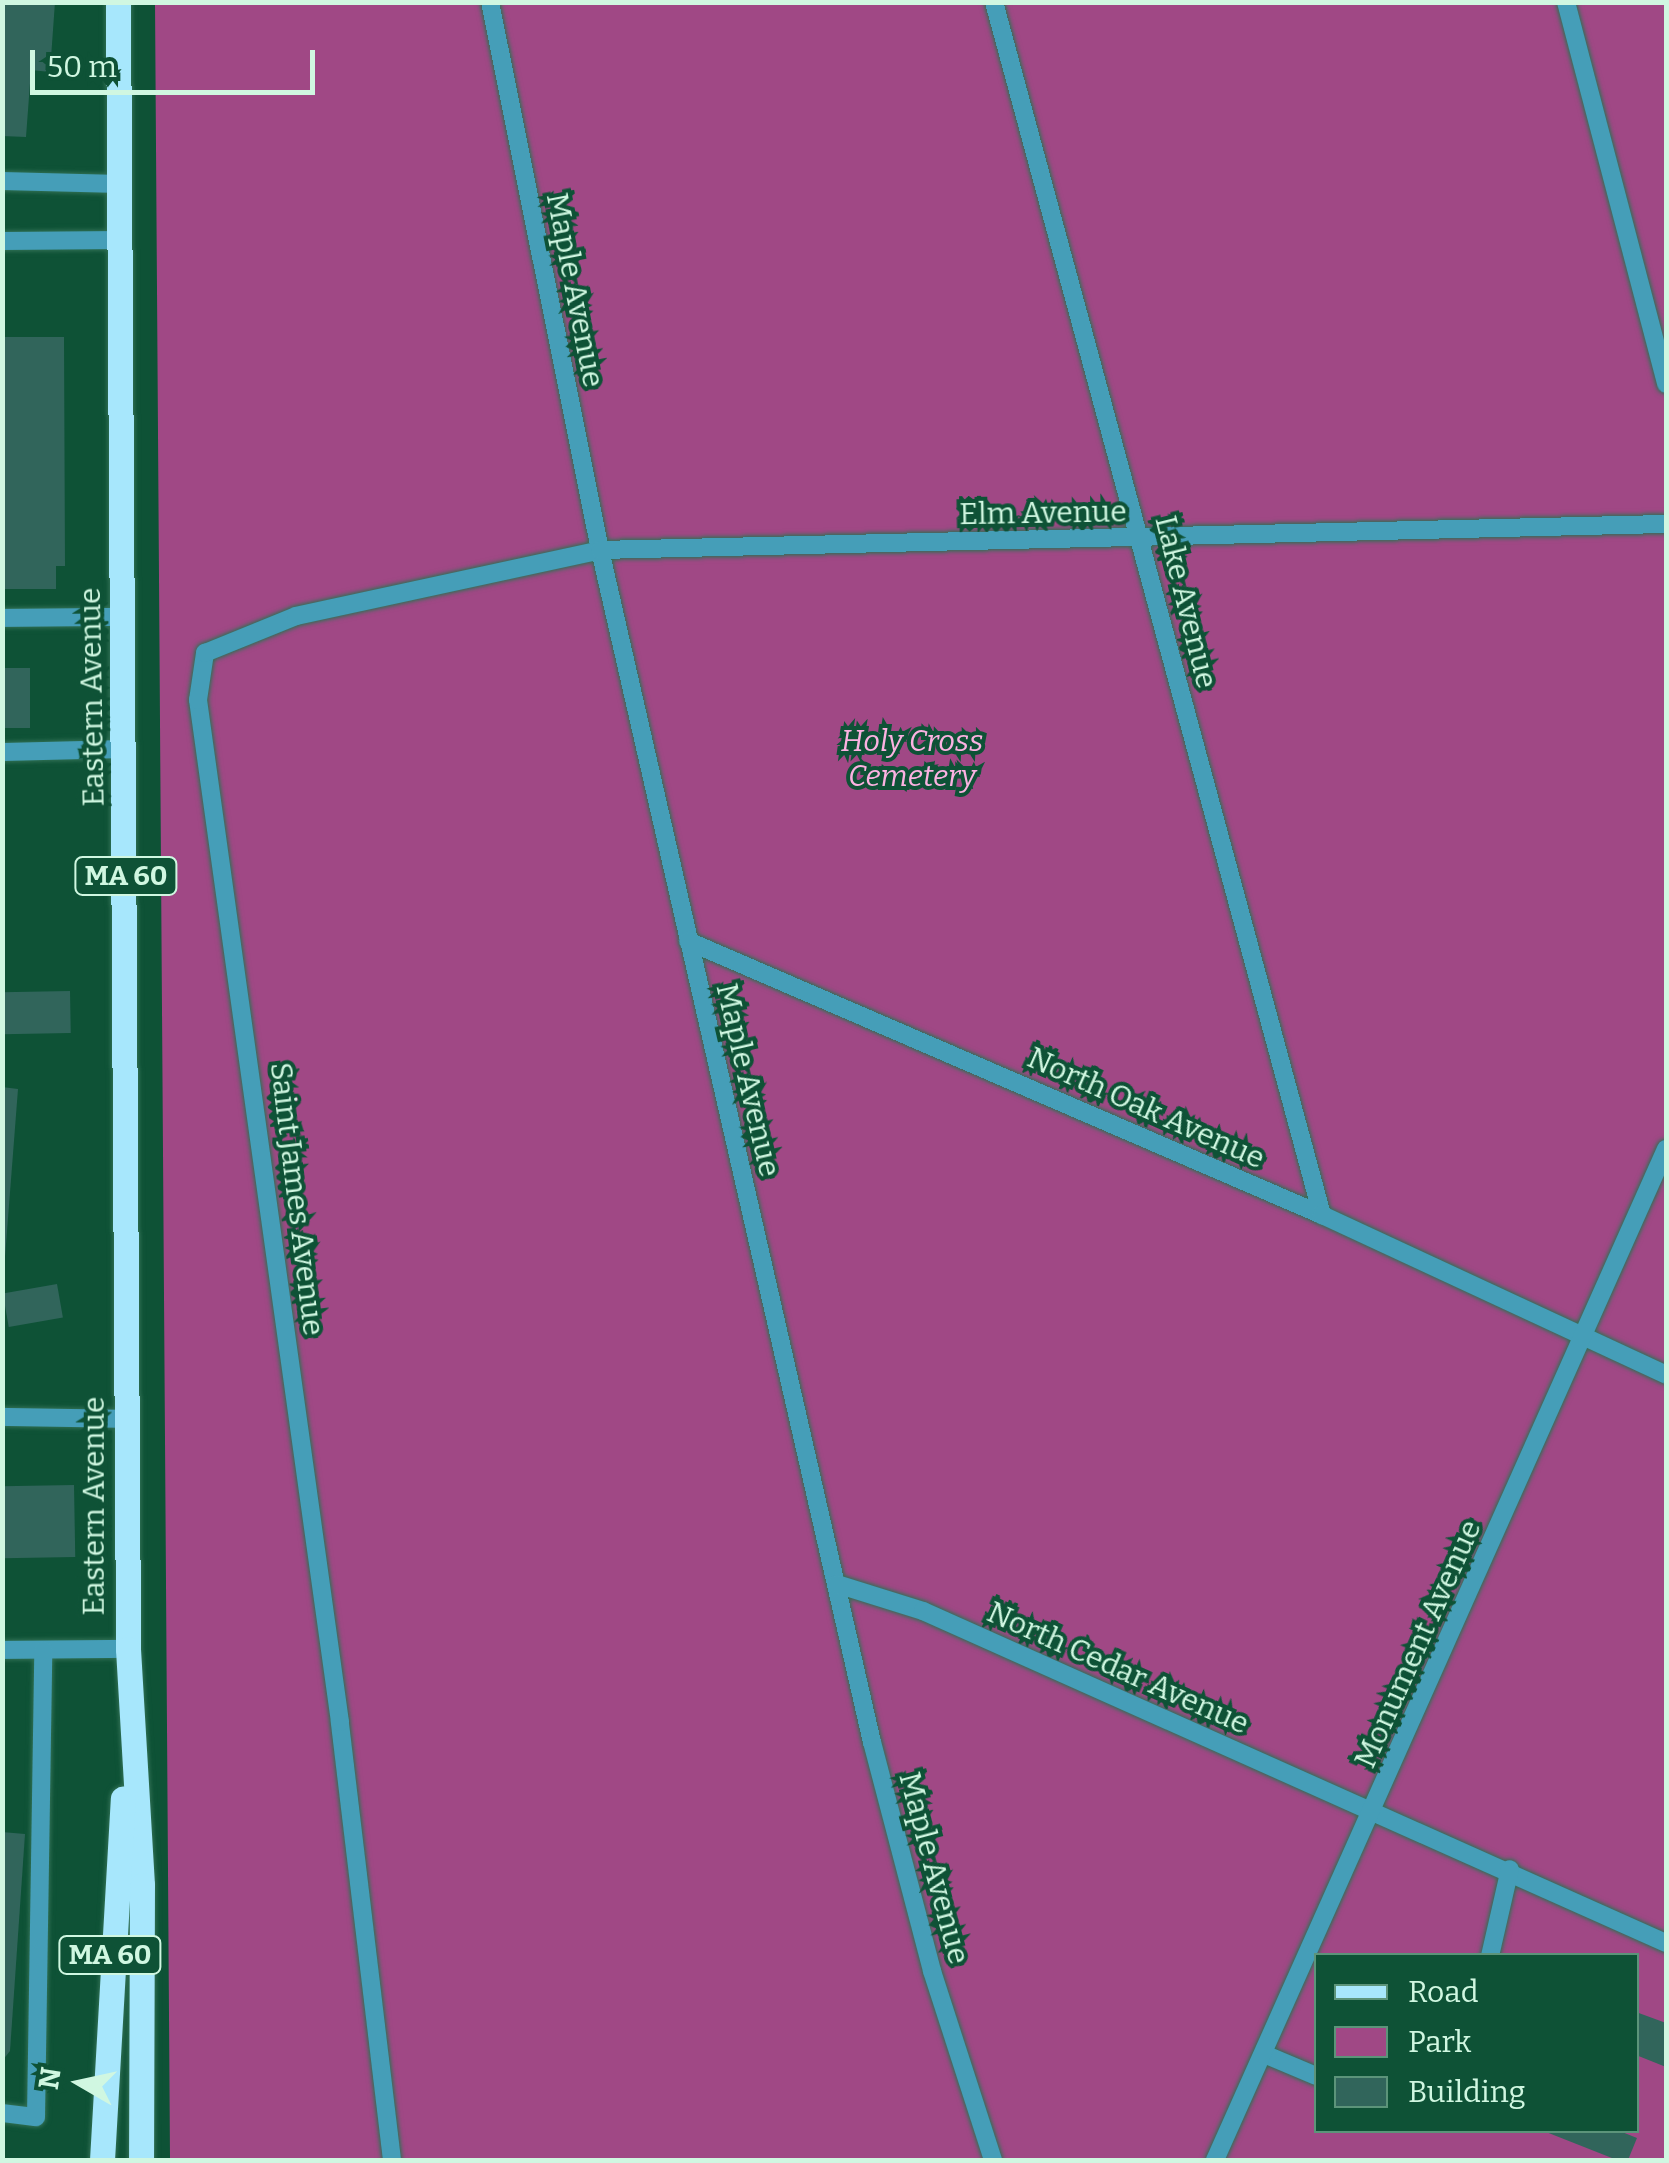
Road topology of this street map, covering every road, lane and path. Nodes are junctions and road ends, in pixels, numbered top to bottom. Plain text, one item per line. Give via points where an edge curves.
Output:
1 (118, 2) edge
2 (490, 2) edge
3 (994, 2) edge
4 (1566, 2) edge
5 (2, 181) edge
6 (120, 184) junction
7 (2, 240) edge
8 (120, 240) junction
9 (1666, 384) edge
10 (1666, 524) edge
11 (1143, 538) junction
12 (600, 550) junction
13 (123, 617) junction
14 (2, 618) edge
15 (125, 750) junction
16 (2, 752) edge
17 (688, 940) junction
18 (1666, 1149) edge
19 (1322, 1215) junction
20 (1577, 1338) junction
21 (1666, 1375) edge
22 (2, 1417) edge
23 (125, 1419) junction
24 (837, 1584) junction
25 (128, 1649) junction
26 (2, 1650) edge
27 (43, 1650) junction
28 (129, 1750) junction
29 (1372, 1812) junction
30 (1510, 1870) junction
31 (1666, 1943) edge
32 (1491, 1953) edge
33 (1264, 2054) junction
34 (1314, 2075) edge
35 (2, 2113) edge
36 (102, 2160) edge
37 (141, 2160) edge
38 (392, 2160) edge
39 (993, 2160) edge
40 (1215, 2160) edge

1 - 6 main road, Eastern Avenue / MA 60
2 - 12 lane, Maple Avenue
3 - 11 lane, Lake Avenue
4 - 9 lane
5 - 6 lane
6 - 8 main road, Eastern Avenue / MA 60
7 - 8 lane
8 - 13 main road, Eastern Avenue / MA 60
10 - 11 lane, Elm Avenue
11 - 12 lane, Elm Avenue
11 - 19 lane, Lake Avenue
12 - 17 lane, Maple Avenue
12 - 38 lane, Saint James Avenue via 282,620 205,652 200,672
13 - 14 lane
13 - 15 main road, Eastern Avenue / MA 60
15 - 16 lane
15 - 23 main road, Eastern Avenue / MA 60
17 - 19 lane, North Oak Avenue
17 - 24 lane, Maple Avenue
18 - 20 lane, Monument Avenue
19 - 20 lane, North Oak Avenue
20 - 21 lane, North Oak Avenue
20 - 29 lane, Monument Avenue via 1479,1580
22 - 23 lane
23 - 25 main road, Eastern Avenue / MA 60
24 - 29 lane, North Cedar Avenue via 923,1611
24 - 39 lane, Maple Avenue via 932,1971
25 - 27 lane
25 - 28 main road, Eastern Avenue / MA 60
26 - 27 lane
27 - 35 lane via 36,2117
28 - 36 main road, Eastern Avenue / MA 60 via 112,1884
28 - 37 main road, Eastern Avenue / MA 60 via 142,1885
29 - 30 lane, North Cedar Avenue
29 - 33 lane, Monument Avenue
30 - 31 lane, North Cedar Avenue
30 - 32 lane
33 - 34 lane
33 - 40 lane, Monument Avenue

